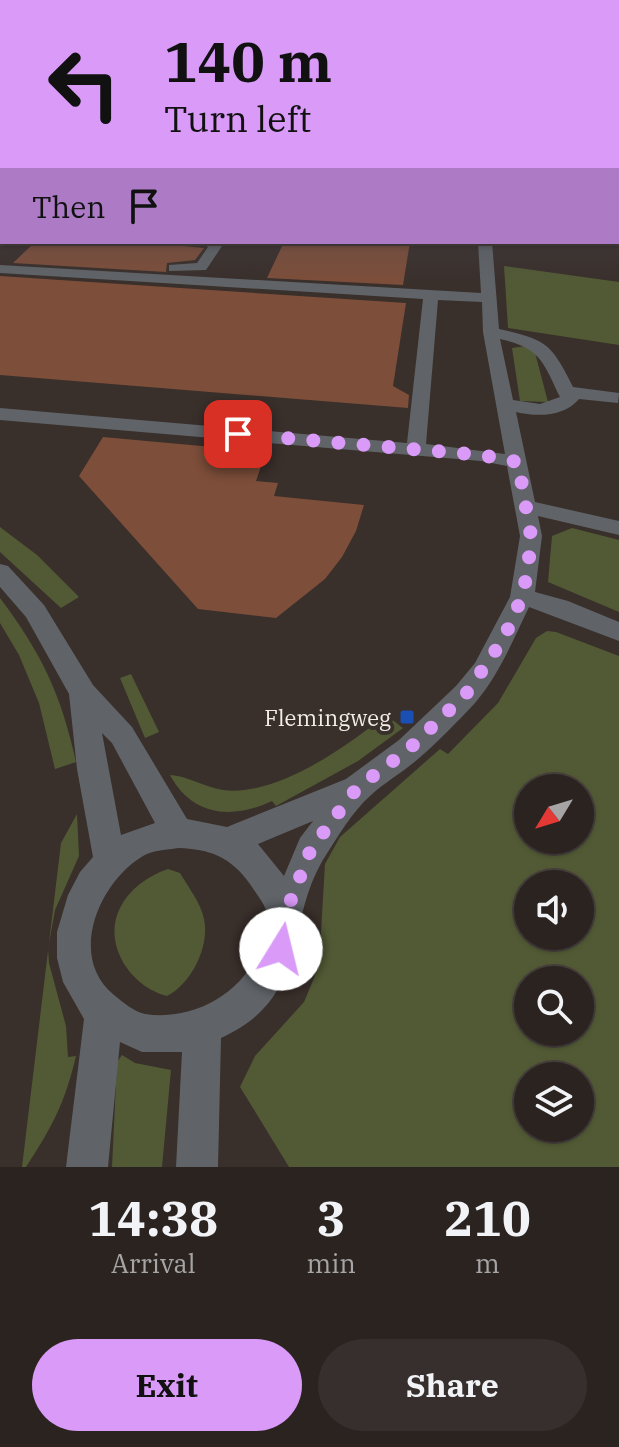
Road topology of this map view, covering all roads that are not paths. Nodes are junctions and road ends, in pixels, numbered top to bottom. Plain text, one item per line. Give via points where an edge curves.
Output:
1 (212, 244) edge
2 (485, 244) edge
3 (0, 258) edge
4 (0, 269) edge
5 (431, 295) junction
6 (488, 298) junction
7 (491, 332) junction
8 (567, 392) junction
9 (618, 398) edge
10 (506, 404) junction
11 (0, 414) edge
12 (416, 450) junction
13 (518, 462) junction
14 (527, 507) junction
15 (619, 528) edge
16 (0, 572) edge
17 (522, 597) junction
18 (619, 632) edge
19 (83, 693) junction
20 (357, 788) junction
21 (178, 833) junction
22 (230, 841) junction
23 (110, 861) junction
24 (285, 915) junction
25 (104, 1014) junction
26 (202, 1028) junction
27 (87, 1167) edge
28 (197, 1167) edge

1 - 3 street via 201,267 193,269
2 - 6 street
4 - 5 street
5 - 6 street
5 - 12 street
6 - 7 street
7 - 8 street via 545,347
7 - 10 street
8 - 9 street
8 - 10 street via 570,399 557,409
10 - 13 street
11 - 12 street
12 - 13 street
13 - 14 street
14 - 15 street
14 - 17 street via 531,536
16 - 19 street via 35,611
17 - 18 street
17 - 20 street via 504,638 466,694 409,749
19 - 21 street via 122,735
19 - 23 street
20 - 22 street
20 - 24 street via 311,849
21 - 22 street
21 - 23 street via 131,846
22 - 24 street via 250,855
23 - 25 street via 79,909 73,937 74,966
24 - 26 street via 281,949 264,982 237,1010
25 - 26 street via 150,1034
25 - 27 street
26 - 28 street

